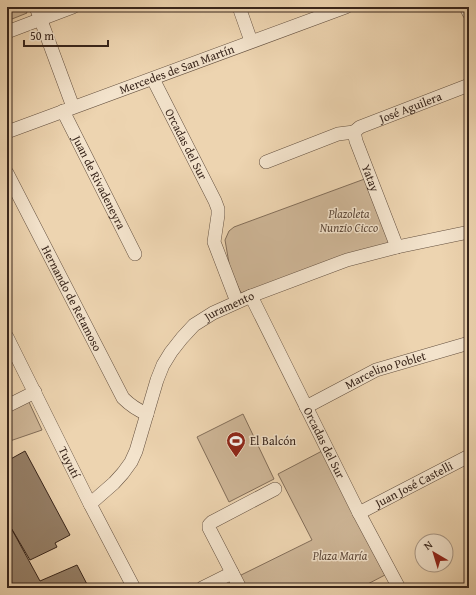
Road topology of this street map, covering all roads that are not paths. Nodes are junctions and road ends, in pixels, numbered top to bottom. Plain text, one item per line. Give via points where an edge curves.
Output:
1 (73, 7) edge
2 (239, 7) edge
3 (346, 7) edge
4 (466, 7) edge
5 (38, 13) edge
6 (469, 13) edge
7 (7, 32) edge
8 (251, 41) junction
9 (153, 79) junction
10 (469, 85) edge
11 (68, 109) junction
12 (7, 132) edge
13 (354, 132) junction
14 (266, 162) dead end
15 (7, 173) edge
16 (469, 232) edge
17 (397, 247) junction
18 (135, 254) dead end
19 (251, 296) junction
20 (237, 302) junction
21 (7, 337) edge
22 (469, 343) edge
23 (35, 392) junction
24 (7, 406) edge
25 (306, 407) junction
26 (147, 414) junction
27 (469, 456) edge
28 (275, 489) dead end
29 (90, 504) junction
30 (359, 513) junction
31 (232, 573) junction
32 (134, 588) edge
33 (202, 588) edge
34 (240, 588) edge
35 (399, 588) edge

1 - 5 street
2 - 8 street
3 - 8 street, Mercedes de San Martín
4 - 6 street
5 - 7 street
5 - 11 street, Juan de Rivadeneyra
8 - 9 street, Mercedes de San Martín
9 - 11 street, Mercedes de San Martín
9 - 20 street, Orcadas del Sur via 216,201 218,215 214,242
10 - 13 street, José Aguilera via 360,127
11 - 12 street, Mercedes de San Martín
11 - 18 street, Juan de Rivadeneyra
13 - 14 street, José Aguilera via 338,134
13 - 17 street, Yatay
15 - 26 street, Hernando de Retamoso via 123,398
16 - 17 street, Juramento
17 - 19 street, Juramento via 348,260
19 - 20 street, Juramento
19 - 25 street, Orcadas del Sur
20 - 26 street, Juramento via 194,325 182,338 163,365
21 - 23 street, Tuyutí
22 - 25 street, Marcelino Poblet via 376,370
23 - 24 street
23 - 29 street, Tuyutí
25 - 30 street, Orcadas del Sur
26 - 29 street, Juramento via 131,462 114,483
27 - 30 street, Juan José Castelli
28 - 31 street via 209,525
29 - 32 street, Tuyutí
30 - 35 street, Orcadas del Sur
31 - 33 street
31 - 34 street

